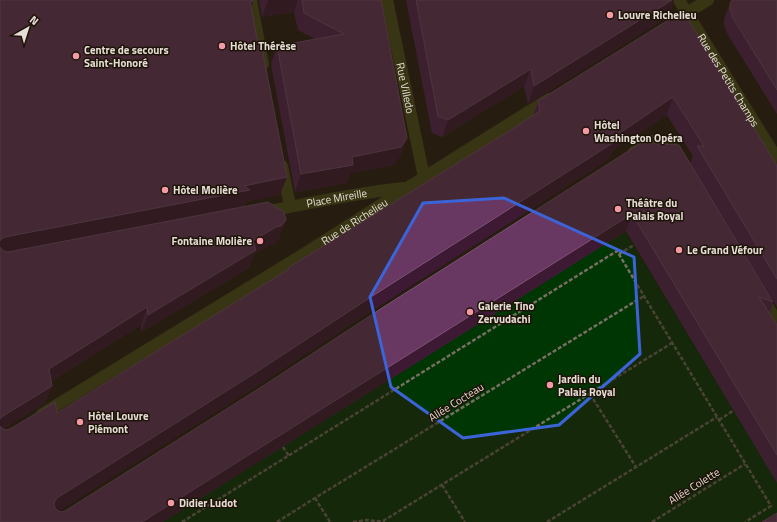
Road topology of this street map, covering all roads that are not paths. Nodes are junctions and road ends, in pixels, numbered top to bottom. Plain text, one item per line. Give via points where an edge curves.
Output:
1 (251, 0) edge
2 (387, 0) edge
3 (679, 0) edge
4 (708, 0) edge
5 (687, 13) junction
6 (664, 27) edge
7 (265, 77) edge
8 (556, 95) edge
9 (280, 153) edge
10 (624, 158) edge
11 (777, 159) edge
12 (685, 169) edge
13 (424, 177) junction
14 (406, 188) junction
15 (290, 206) junction
16 (256, 213) edge
17 (756, 288) edge
18 (777, 322) edge
19 (33, 420) edge

1 - 7 street
2 - 13 street, Rue Villedo
3 - 5 street, Rue des Petits Champs
4 - 5 street
5 - 6 street
5 - 11 street, Rue des Petits Champs
8 - 13 street, Rue de Richelieu
9 - 15 street
10 - 12 street via 651,141 662,141 670,144
13 - 14 street, Rue de Richelieu
14 - 15 street, Place Mireille
14 - 19 street, Rue de Richelieu
15 - 16 street, Place Mireille
17 - 18 street

